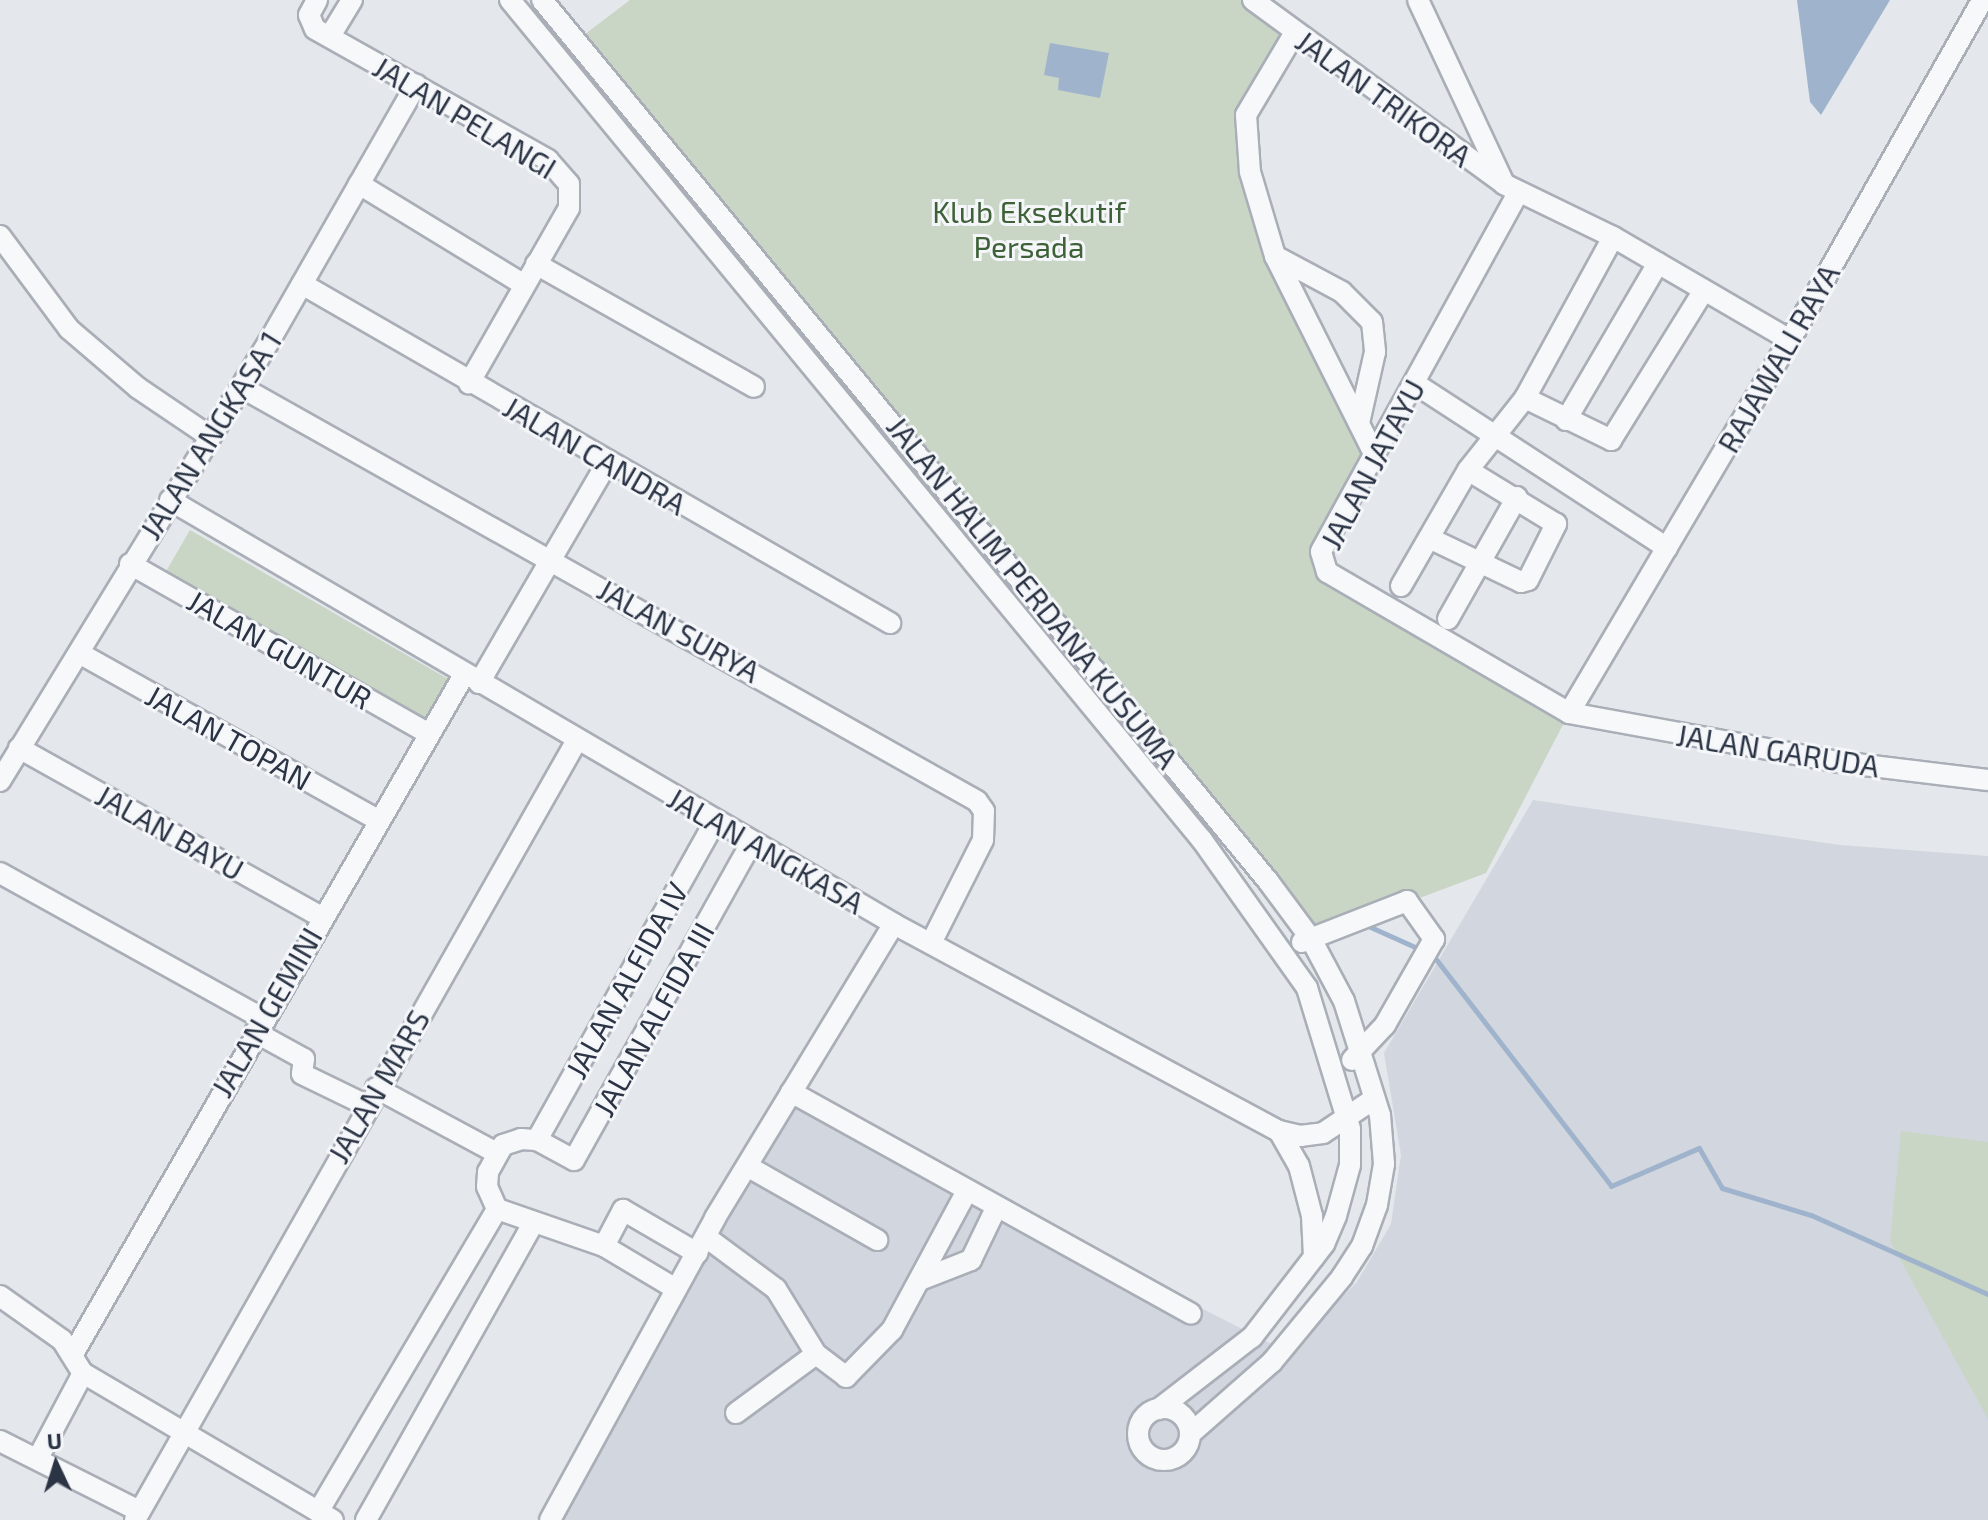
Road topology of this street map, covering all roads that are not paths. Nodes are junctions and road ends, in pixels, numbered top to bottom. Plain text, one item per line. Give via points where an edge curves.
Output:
1 (317, 0) edge
2 (352, 0) edge
3 (510, 0) edge
4 (542, 0) edge
5 (1253, 0) edge
6 (1418, 0) edge
7 (1982, 0) edge
8 (1294, 34) junction
9 (330, 36) junction
10 (416, 85) junction
11 (359, 184) junction
12 (1511, 189) junction
13 (1613, 237) junction
14 (2, 243) edge
15 (1275, 256) junction
16 (1658, 263) junction
17 (536, 264) junction
18 (302, 284) junction
19 (523, 284) junction
20 (1704, 290) junction
21 (1790, 340) junction
22 (469, 383) junction
23 (1414, 383) junction
24 (241, 387) junction
25 (754, 387) dead end
26 (1525, 398) junction
27 (1566, 420) junction
28 (1359, 423) junction
29 (1493, 433) junction
30 (209, 436) junction
31 (1374, 454) junction
32 (608, 461) junction
33 (1468, 470) junction
34 (1517, 497) junction
35 (170, 500) junction
36 (1429, 538) junction
37 (1667, 548) junction
38 (550, 558) junction
39 (1479, 562) junction
40 (130, 564) junction
41 (1401, 586) dead end
42 (1448, 619) dead end
43 (890, 623) dead end
44 (79, 653) junction
45 (471, 679) junction
46 (1569, 713) junction
47 (429, 734) junction
48 (577, 740) junction
49 (19, 748) junction
50 (1988, 780) edge
51 (0, 781) edge
52 (379, 821) junction
53 (715, 821) junction
54 (752, 842) junction
55 (0, 873) edge
56 (322, 917) junction
57 (894, 924) junction
58 (1311, 939) junction
59 (931, 943) junction
60 (1283, 949) junction
61 (1393, 1010) junction
62 (258, 1025) junction
63 (1353, 1029) junction
64 (1324, 1034) junction
65 (1360, 1054) junction
66 (1336, 1072) junction
67 (791, 1092) junction
68 (371, 1097) junction
69 (1374, 1099) junction
70 (1349, 1117) junction
71 (1279, 1131) junction
72 (537, 1140) junction
73 (495, 1152) junction
74 (747, 1166) junction
75 (967, 1191) junction
76 (996, 1208) junction
77 (497, 1209) junction
78 (532, 1225) junction
79 (877, 1240) dead end
80 (701, 1245) junction
81 (604, 1246) junction
82 (1314, 1257) junction
83 (920, 1280) junction
84 (676, 1289) junction
85 (0, 1296) edge
86 (1191, 1314) dead end
87 (74, 1352) junction
88 (816, 1354) junction
89 (83, 1373) junction
90 (1159, 1409) junction
91 (736, 1413) dead end
92 (181, 1433) junction
93 (1190, 1434) junction
94 (0, 1441) edge
95 (38, 1458) junction
96 (136, 1515) edge
97 (326, 1516) edge
98 (366, 1520) edge
99 (550, 1520) edge

1 - 9 street via 309,21
2 - 9 street
3 - 60 street, JALAN HALIM PERDANA KUSUMA via 1202,840
4 - 58 street, JALAN HALIM PERDANA KUSUMA via 880,405
5 - 8 street, JALAN TRIKORA
6 - 12 street
7 - 21 street, RAJAWALI RAYA
8 - 12 street, JALAN TRIKORA
8 - 15 street via 1250,102 1244,132 1259,213
9 - 10 street, JALAN PELANGI
10 - 11 street, JALAN ANGKASA 1
10 - 17 street, JALAN PELANGI via 548,160 563,174 569,184 569,208
11 - 18 street, JALAN ANGKASA 1
11 - 19 street
12 - 13 street, JALAN TRIKORA
12 - 23 street, JALAN JATAYU
13 - 16 street, JALAN TRIKORA
13 - 26 street
14 - 30 street via 69,329 138,388
15 - 28 street
15 - 28 street via 1342,292 1372,322 1375,352
16 - 20 street, JALAN TRIKORA
16 - 27 street
17 - 19 street, JALAN PELANGI
17 - 25 street
18 - 22 street, JALAN CANDRA
18 - 24 street, JALAN ANGKASA 1
19 - 22 street, JALAN PELANGI
20 - 21 street, JALAN TRIKORA
20 - 27 street via 1614,438 1605,441
21 - 37 street, RAJAWALI RAYA
22 - 32 street, JALAN CANDRA
23 - 29 street
23 - 31 street, JALAN JATAYU
24 - 30 street, JALAN ANGKASA 1
24 - 38 street, JALAN SURYA
26 - 27 street
26 - 29 street
28 - 31 street
29 - 33 street
29 - 37 street
30 - 35 street, JALAN ANGKASA 1
31 - 46 street, JALAN JATAYU via 1321,552 1324,569
32 - 38 street, JALAN GEMINI
32 - 43 street, JALAN CANDRA
33 - 34 street
33 - 36 street
34 - 39 street
34 - 39 street via 1557,527 1528,580 1521,582
35 - 40 street, JALAN ANGKASA 1
35 - 45 street, JALAN ANGKASA
36 - 39 street
36 - 41 street
37 - 46 street, RAJAWALI RAYA
38 - 45 street, JALAN GEMINI
38 - 59 street, JALAN SURYA via 977,801 984,811 983,840
39 - 42 street
40 - 44 street, JALAN ANGKASA 1
40 - 47 street, JALAN GUNTUR
44 - 49 street, JALAN ANGKASA 1
44 - 52 street, JALAN TOPAN
45 - 47 street, JALAN GEMINI
45 - 48 street, JALAN ANGKASA
46 - 50 street, JALAN GARUDA via 1824,759
47 - 52 street, JALAN GEMINI
48 - 53 street, JALAN ANGKASA
48 - 68 street, JALAN MARS
49 - 51 street, JALAN ANGKASA 1
49 - 56 street, JALAN BAYU
52 - 56 street, JALAN GEMINI
53 - 54 street, JALAN ANGKASA
53 - 72 street, JALAN ALFIDA IV
54 - 57 street, JALAN ANGKASA
54 - 72 street, JALAN ALFIDA III via 574,1160
55 - 62 street
56 - 62 street, JALAN GEMINI
57 - 59 street, JALAN ANGKASA
57 - 67 street
58 - 60 street
58 - 61 street via 1407,901 1429,948
58 - 63 street, JALAN HALIM PERDANA KUSUMA
59 - 71 street, JALAN ANGKASA
60 - 64 street, JALAN HALIM PERDANA KUSUMA via 1307,988
61 - 63 street
61 - 65 street
62 - 68 street via 304,1059 302,1074
62 - 87 street, JALAN GEMINI
63 - 64 street
63 - 65 street, JALAN HALIM PERDANA KUSUMA
64 - 66 street, JALAN HALIM PERDANA KUSUMA
65 - 66 street
65 - 69 street, JALAN HALIM PERDANA KUSUMA
66 - 70 street, JALAN HALIM PERDANA KUSUMA
67 - 74 street
67 - 75 street
68 - 73 street
68 - 92 street, JALAN MARS
69 - 70 street, JALAN ANGKASA
69 - 93 street, JALAN HALIM PERDANA KUSUMA via 1384,1164 1362,1246 1272,1362
70 - 71 street, JALAN ANGKASA via 1323,1133 1300,1136
70 - 82 street, JALAN HALIM PERDANA KUSUMA via 1346,1182
71 - 82 street via 1299,1166 1312,1216
72 - 73 street via 512,1141
73 - 77 street via 486,1179
74 - 79 street
74 - 80 street
75 - 76 street
75 - 83 street
76 - 83 street via 971,1260
76 - 86 street
77 - 78 street
77 - 97 street
78 - 81 street via 550,1224
78 - 98 street
80 - 81 street via 623,1210
80 - 84 street
80 - 88 street via 776,1289
81 - 84 street
82 - 90 street, JALAN HALIM PERDANA KUSUMA via 1252,1337
83 - 88 street via 892,1330 855,1372 846,1377 834,1372
84 - 99 street
85 - 87 street
87 - 89 street
88 - 91 street
89 - 92 street
89 - 95 street
90 - 93 street via 1180,1414
90 - 93 street via 1138,1429 1147,1454 1174,1458 1188,1445
92 - 96 street, JALAN MARS
92 - 97 street
94 - 95 street
95 - 96 street

